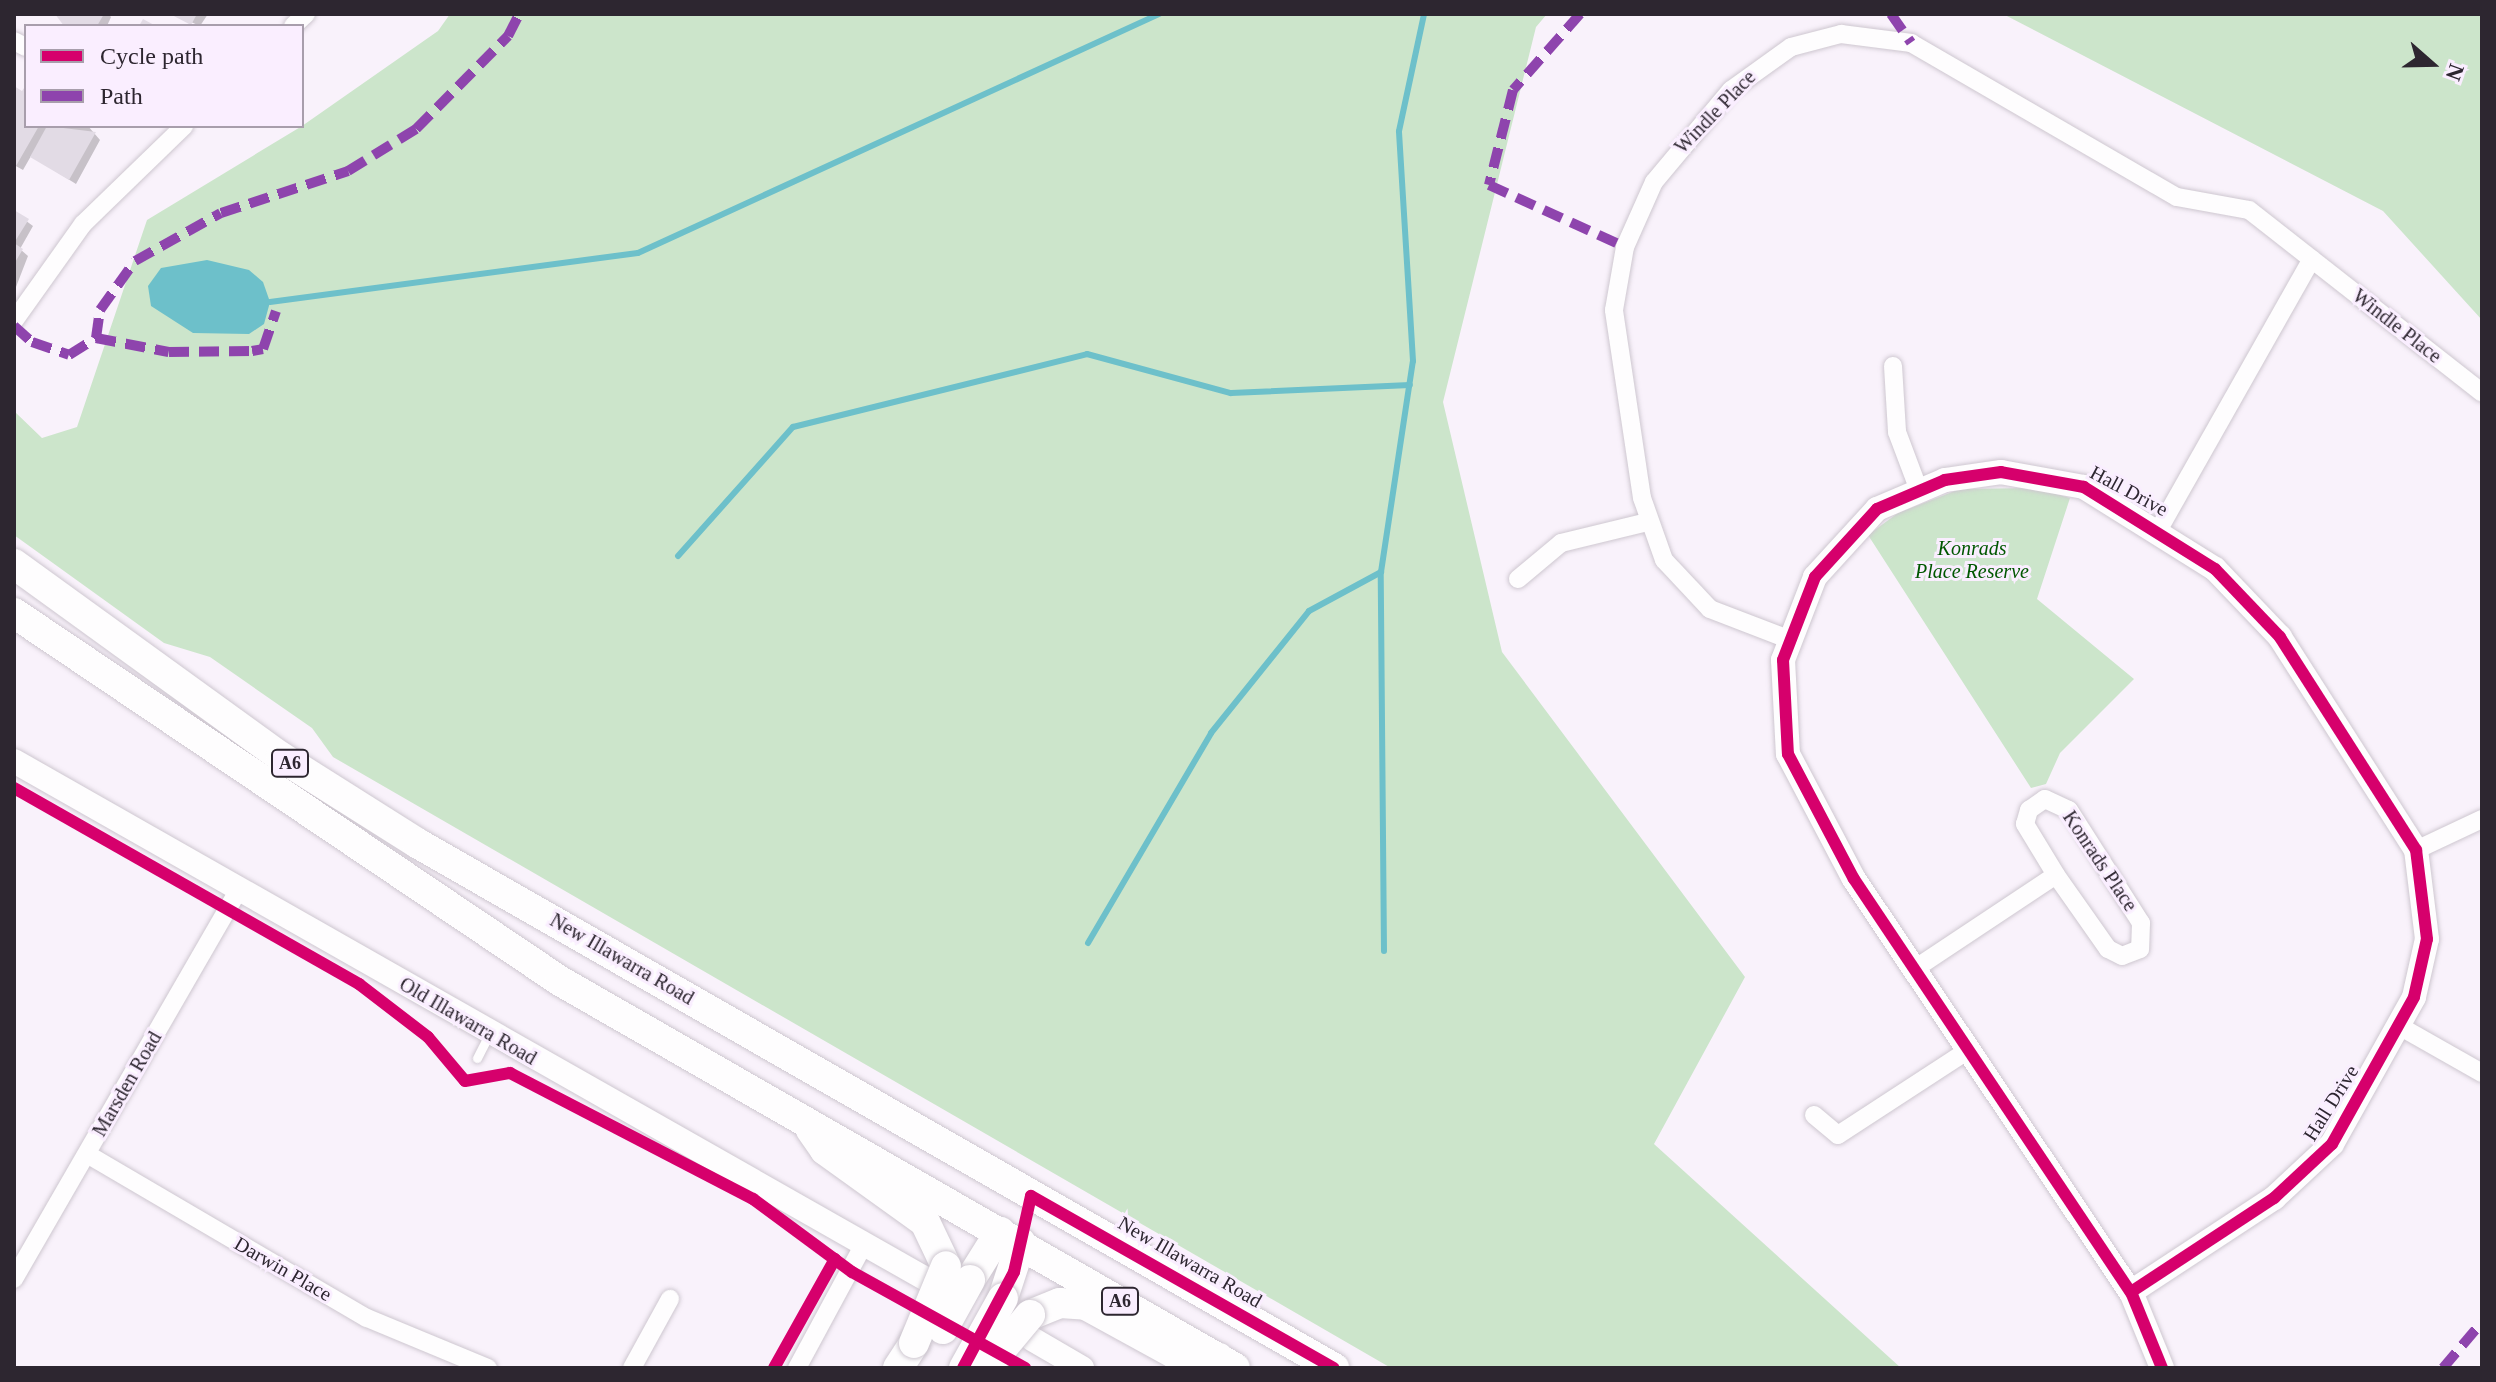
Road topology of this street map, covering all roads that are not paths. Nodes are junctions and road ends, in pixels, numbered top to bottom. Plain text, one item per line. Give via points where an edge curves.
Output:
1 (179, 128) edge
2 (2312, 259) junction
3 (14, 321) edge
4 (1893, 366) dead end
5 (2482, 393) edge
6 (1918, 488) junction
7 (1648, 522) junction
8 (2159, 529) junction
9 (14, 564) edge
10 (1518, 579) dead end
11 (14, 613) edge
12 (1788, 639) junction
13 (14, 761) edge
14 (2482, 819) edge
15 (2416, 850) junction
16 (2056, 875) junction
17 (239, 890) junction
18 (1916, 968) junction
19 (2401, 1027) junction
20 (490, 1033) junction
21 (1970, 1049) junction
22 (477, 1058) dead end
23 (2482, 1073) edge
24 (1814, 1115) dead end
25 (803, 1120) junction
26 (87, 1154) junction
27 (1028, 1194) junction
28 (1011, 1237) junction
29 (864, 1244) junction
30 (947, 1275) junction
31 (14, 1279) edge
32 (2131, 1292) junction
33 (670, 1299) dead end
34 (1031, 1327) junction
35 (921, 1354) edge
36 (1227, 1363) edge
37 (488, 1368) edge
38 (632, 1368) edge
39 (797, 1368) edge
40 (898, 1368) edge
41 (964, 1368) edge
42 (986, 1368) edge
43 (1082, 1368) edge
44 (1334, 1368) edge
45 (2162, 1368) edge

1 - 3 street via 83,224
2 - 5 street, Windle Place
2 - 7 street, Windle Place via 2249,210 2177,197 1911,43 1841,34 1791,47 1731,90 1668,161 1625,247 1615,333
2 - 8 street
4 - 6 street via 1897,432
6 - 8 street, Hall Drive via 1970,475 2029,474 2097,493
6 - 12 street, Hall Drive via 1877,509 1834,548
7 - 10 street via 1561,543
7 - 12 street, Windle Place via 1664,560 1693,595 1740,625
8 - 15 street, Hall Drive via 2259,609
9 - 27 main road, New Illawarra Road / A6 via 255,739 417,843
11 - 25 main road, A6 via 560,981
12 - 18 street, Hall Drive via 1780,707 1797,780
13 - 17 street, Old Illawarra Road
14 - 15 street
15 - 19 street, Hall Drive via 2427,939
16 - 16 street, Konrads Place via 2025,824 2029,810 2045,799 2069,810 2141,923 2140,949 2122,956 2108,949
16 - 18 street
17 - 20 street, Old Illawarra Road
17 - 26 street, Marsden Road
18 - 21 street, Hall Drive
19 - 23 street
19 - 32 street, Hall Drive via 2314,1164
20 - 22 lane
20 - 29 street, Old Illawarra Road
21 - 24 street via 1838,1135
21 - 32 street, Hall Drive
25 - 28 main road, A6
25 - 30 main road via 825,1150 925,1222
26 - 31 street, Marsden Road
26 - 37 street, Darwin Place via 367,1318
27 - 28 main road
27 - 44 main road, New Illawarra Road / A6
28 - 30 main road
28 - 36 main road, A6
28 - 41 main road, bridge via 1003,1298
29 - 30 street, Old Illawarra Road
29 - 39 street
30 - 35 main road, bridge
32 - 45 street, Hall Drive
33 - 38 street
34 - 36 main road via 1050,1304 1086,1305 1175,1354
34 - 42 main road, bridge
34 - 43 street
35 - 40 main road

